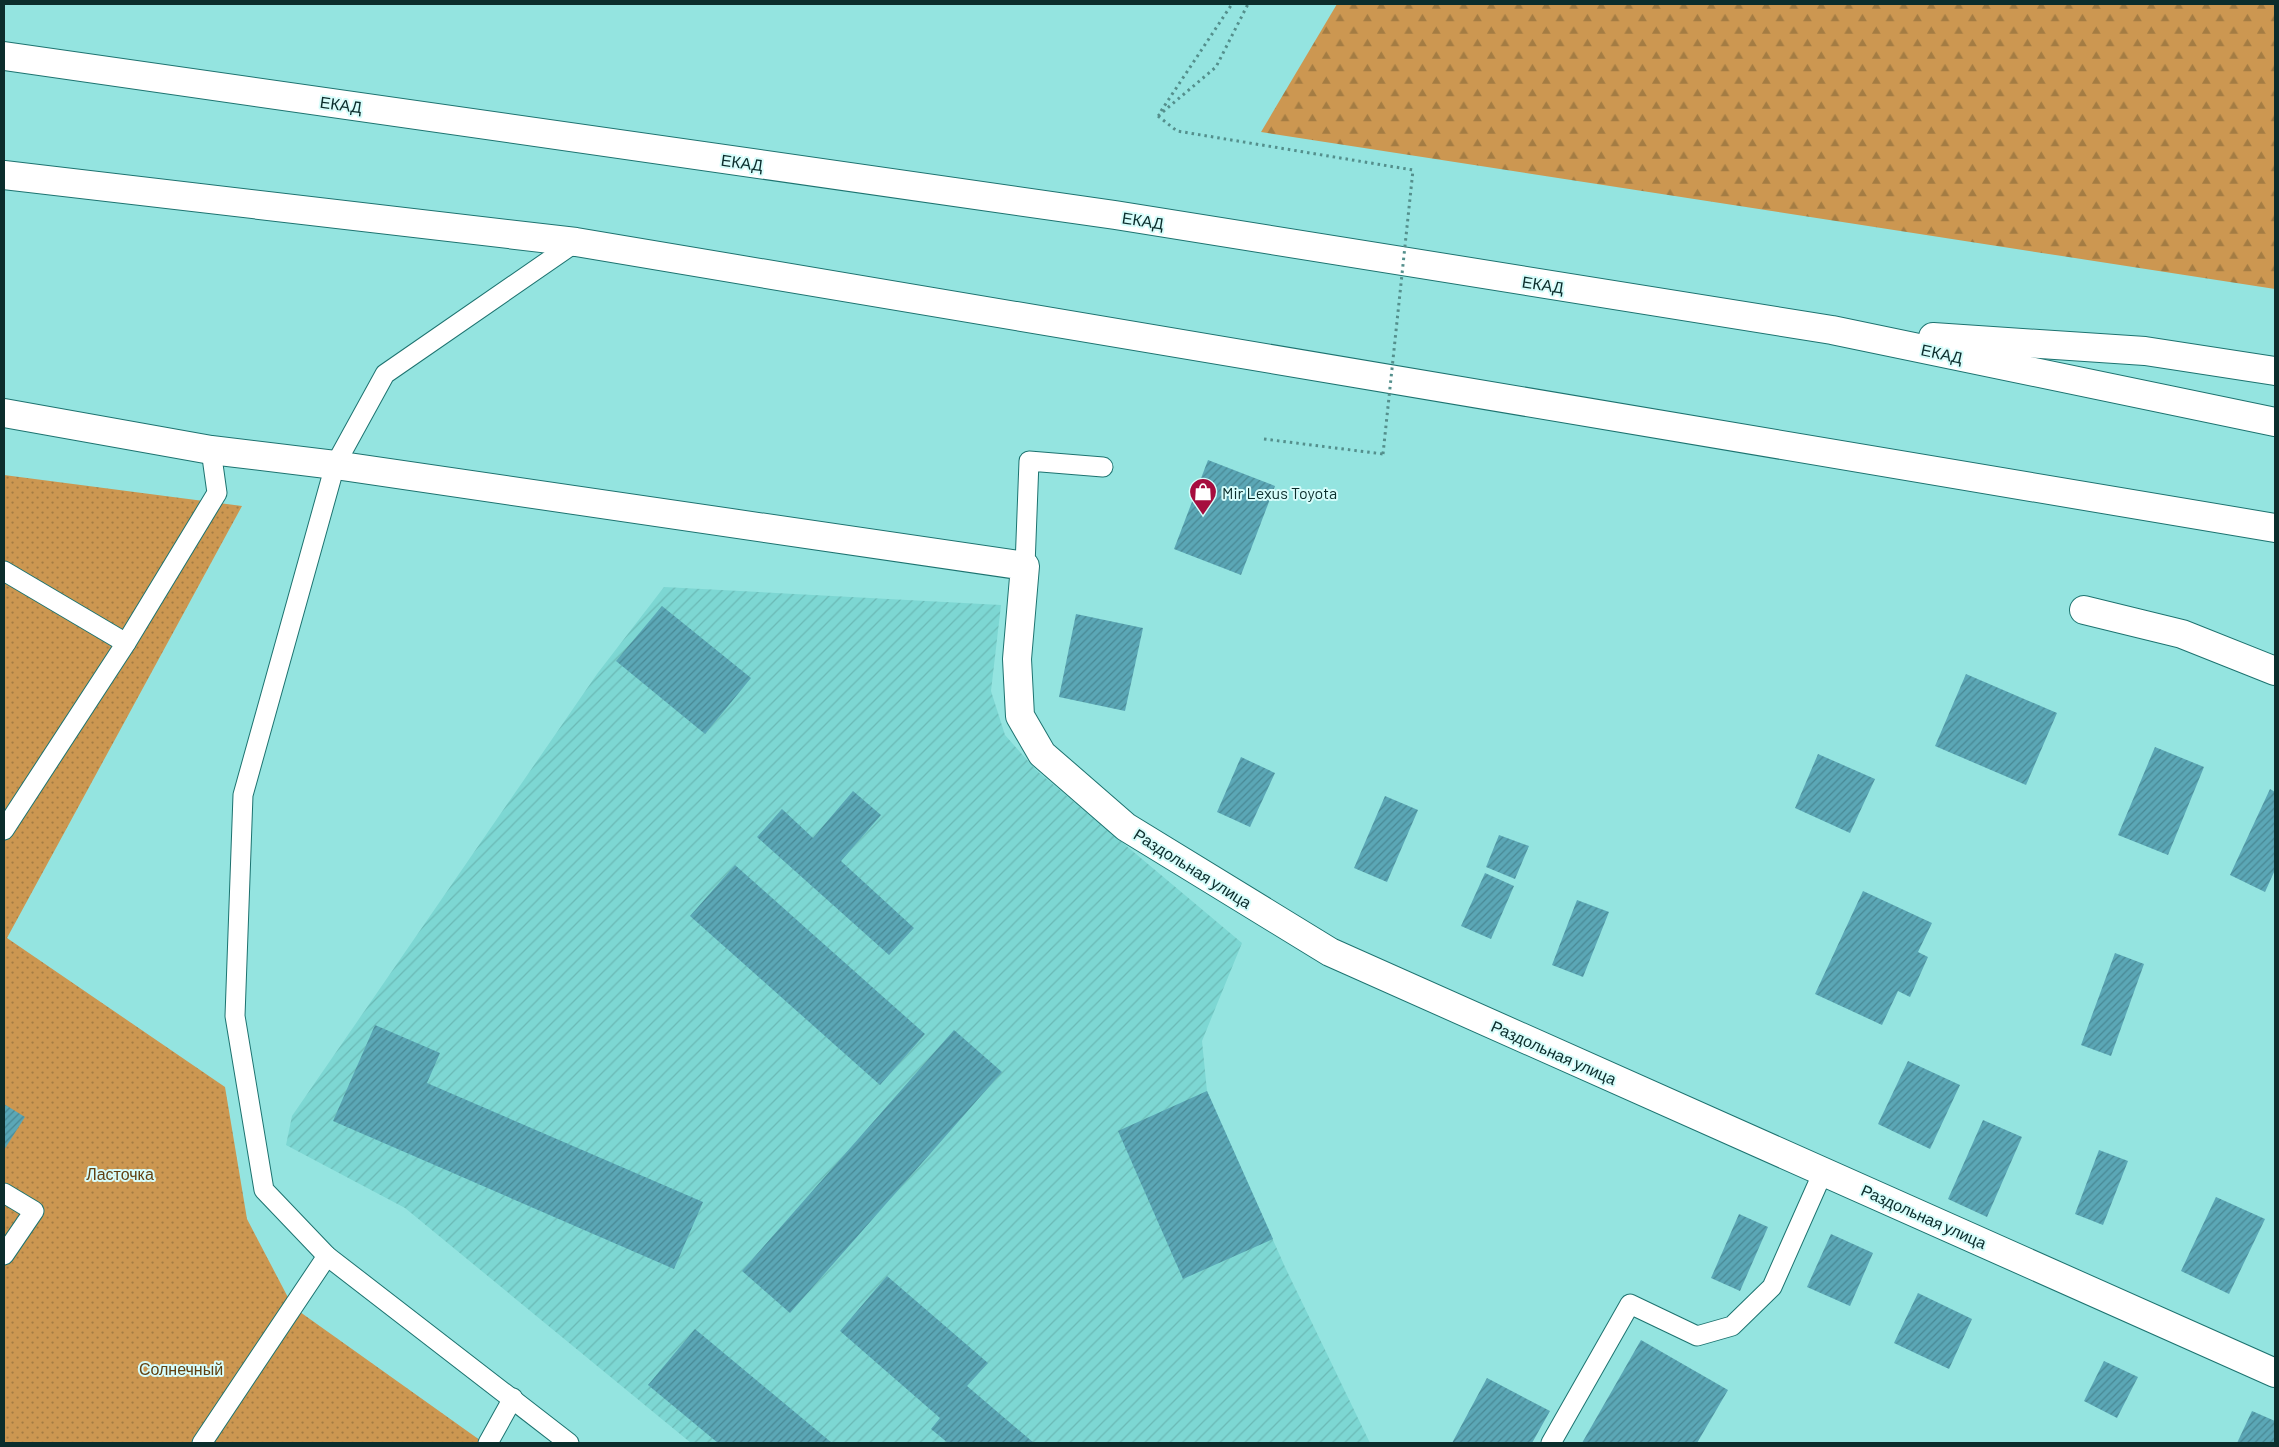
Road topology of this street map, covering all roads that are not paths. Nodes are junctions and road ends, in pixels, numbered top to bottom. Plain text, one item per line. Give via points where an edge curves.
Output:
1 (4, 56) edge
2 (4, 175) edge
3 (576, 242) junction
4 (1832, 330) junction
5 (2275, 371) edge
6 (4, 413) edge
7 (2275, 422) edge
8 (211, 450) junction
9 (335, 464) junction
10 (1103, 467) dead end
11 (2275, 528) edge
12 (1025, 566) junction
13 (4, 571) edge
14 (2084, 610) dead end
15 (126, 643) junction
16 (2275, 671) edge
17 (4, 830) edge
18 (1823, 1172) junction
19 (4, 1193) edge
20 (4, 1255) edge
21 (327, 1256) junction
22 (2275, 1373) edge
23 (513, 1398) junction
24 (202, 1443) edge
25 (488, 1443) edge
26 (569, 1443) edge
27 (1551, 1443) edge

1 - 4 main road, ЕКАД via 1115,215
2 - 3 main road
3 - 9 lane via 385,374
3 - 11 main road
4 - 5 main road via 2145,351
4 - 7 main road, ЕКАД
6 - 8 main road
8 - 9 main road
8 - 15 lane via 217,493
9 - 12 main road
9 - 21 lane via 243,795 235,1016 264,1190
10 - 12 lane via 1029,461
12 - 18 main road, Раздольная улица via 1017,659 1020,716 1042,754 1126,827 1330,952
13 - 15 lane
14 - 16 main road via 2182,634
15 - 17 lane
18 - 22 main road, Раздольная улица
18 - 27 lane via 1772,1287 1732,1326 1697,1336 1630,1304
19 - 20 lane via 34,1211
21 - 23 lane
21 - 24 lane
23 - 25 lane
23 - 26 lane

